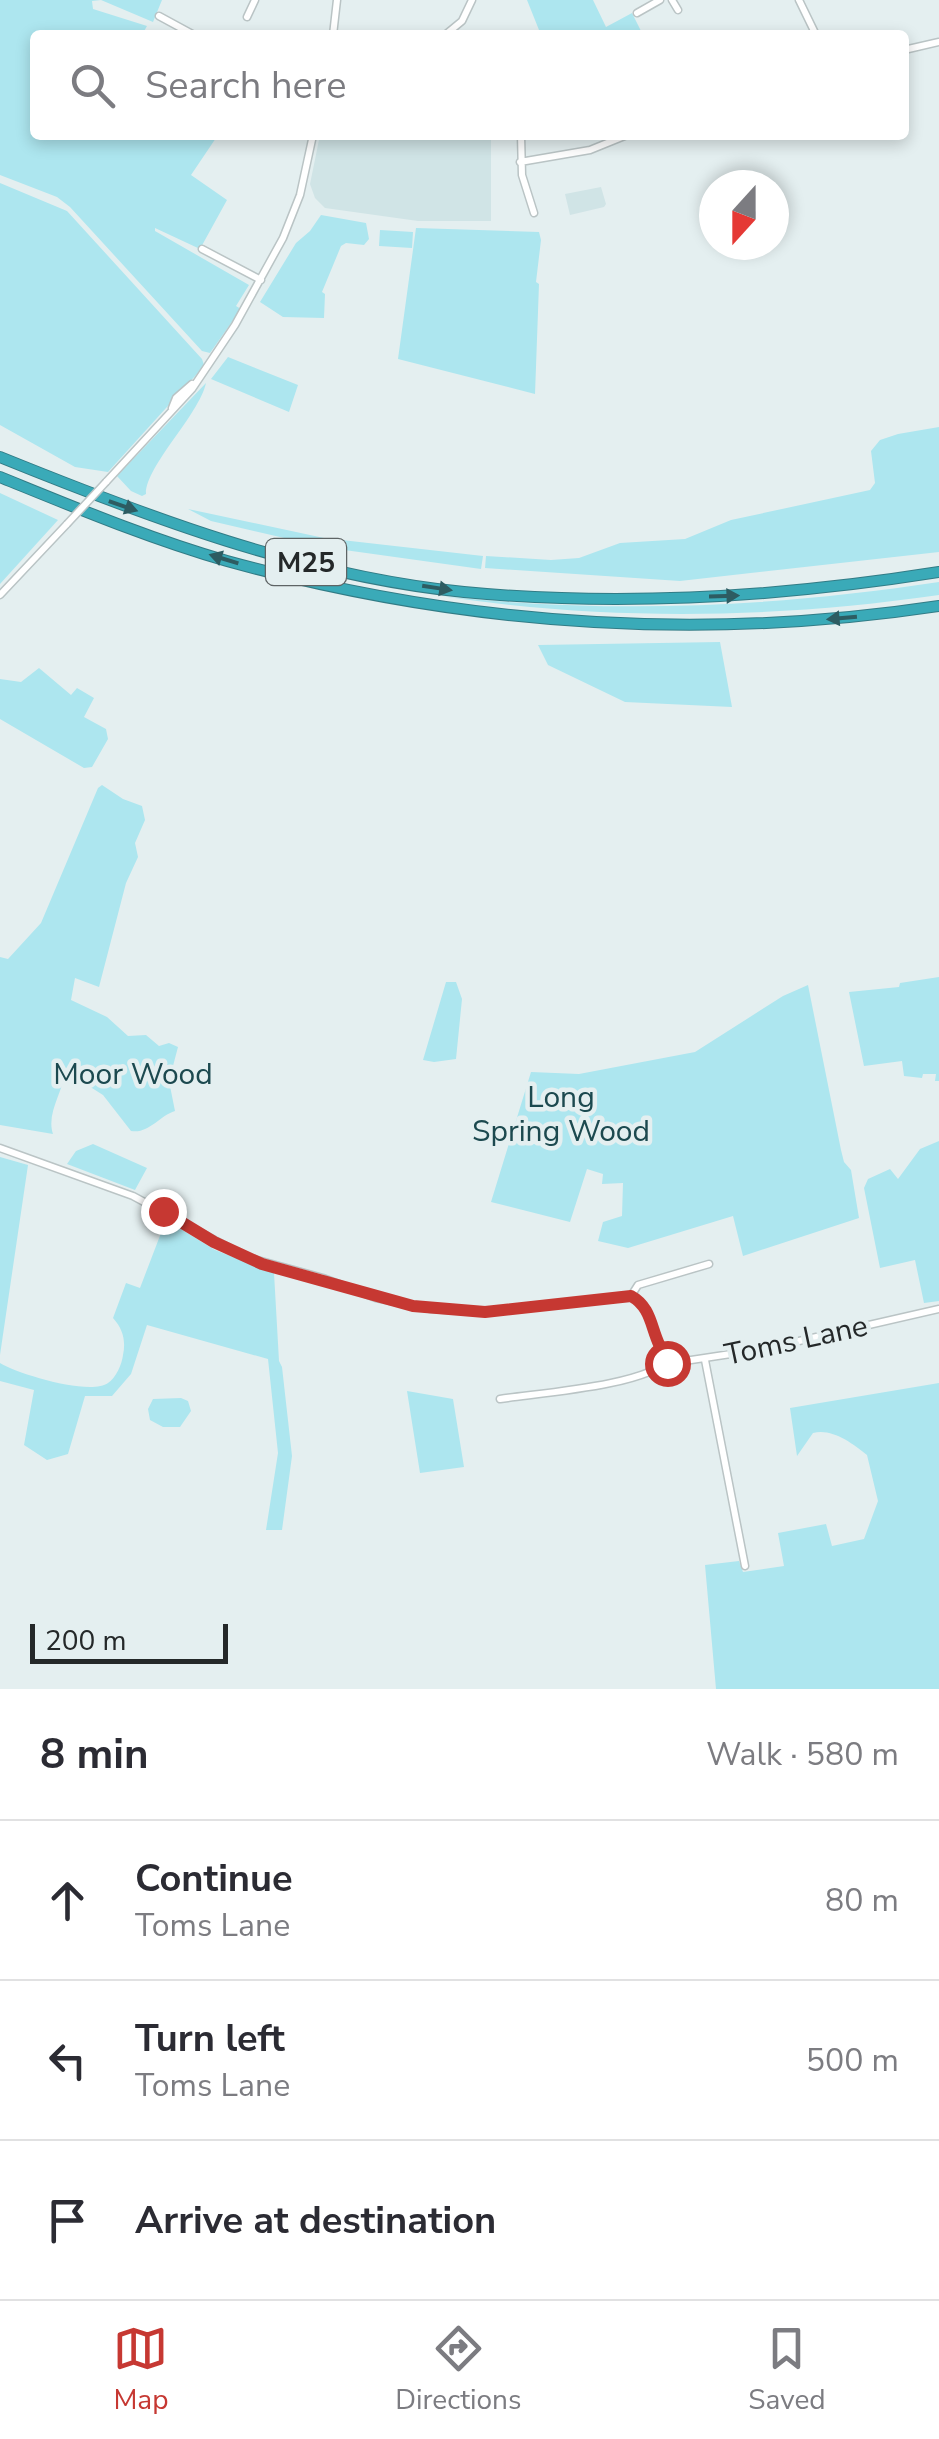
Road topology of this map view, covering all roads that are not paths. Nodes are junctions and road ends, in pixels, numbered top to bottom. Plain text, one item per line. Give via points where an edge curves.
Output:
1 (254, 0) edge
2 (337, 0) edge
3 (472, 0) edge
4 (660, 0) edge
5 (672, 0) edge
6 (799, 0) edge
7 (678, 10) dead end
8 (637, 13) dead end
9 (159, 16) dead end
10 (247, 17) dead end
11 (185, 30) edge
12 (334, 30) edge
13 (451, 30) edge
14 (814, 30) edge
15 (939, 42) edge
16 (909, 49) edge
17 (312, 140) edge
18 (520, 140) edge
19 (615, 140) edge
20 (520, 162) junction
21 (534, 213) dead end
22 (202, 249) dead end
23 (260, 280) junction
24 (0, 457) edge
25 (0, 477) edge
26 (939, 572) edge
27 (0, 595) edge
28 (939, 606) edge
29 (0, 1148) edge
30 (709, 1264) dead end
31 (631, 1296) junction
32 (939, 1309) edge
33 (670, 1359) junction
34 (705, 1360) junction
35 (500, 1398) dead end
36 (746, 1566) dead end

1 - 10 street
2 - 12 street
3 - 13 street
4 - 8 street
5 - 7 street
6 - 14 street
9 - 11 street
15 - 16 street
17 - 23 street via 300,196
18 - 20 street
19 - 20 street
20 - 21 street
22 - 23 street
23 - 27 street, bridge via 178,406
24 -> 26 highway, M25 via 208,536 321,566 463,592 626,600 746,596
28 -> 25 highway, M25 via 750,626 595,624 458,610 223,560
29 - 31 street via 132,1196 246,1257 376,1298 485,1312
30 - 31 street via 638,1285
31 - 33 street via 646,1307
32 - 34 street, Toms Lane
33 - 34 street, Toms Lane
33 - 35 street via 635,1378
34 - 36 street

